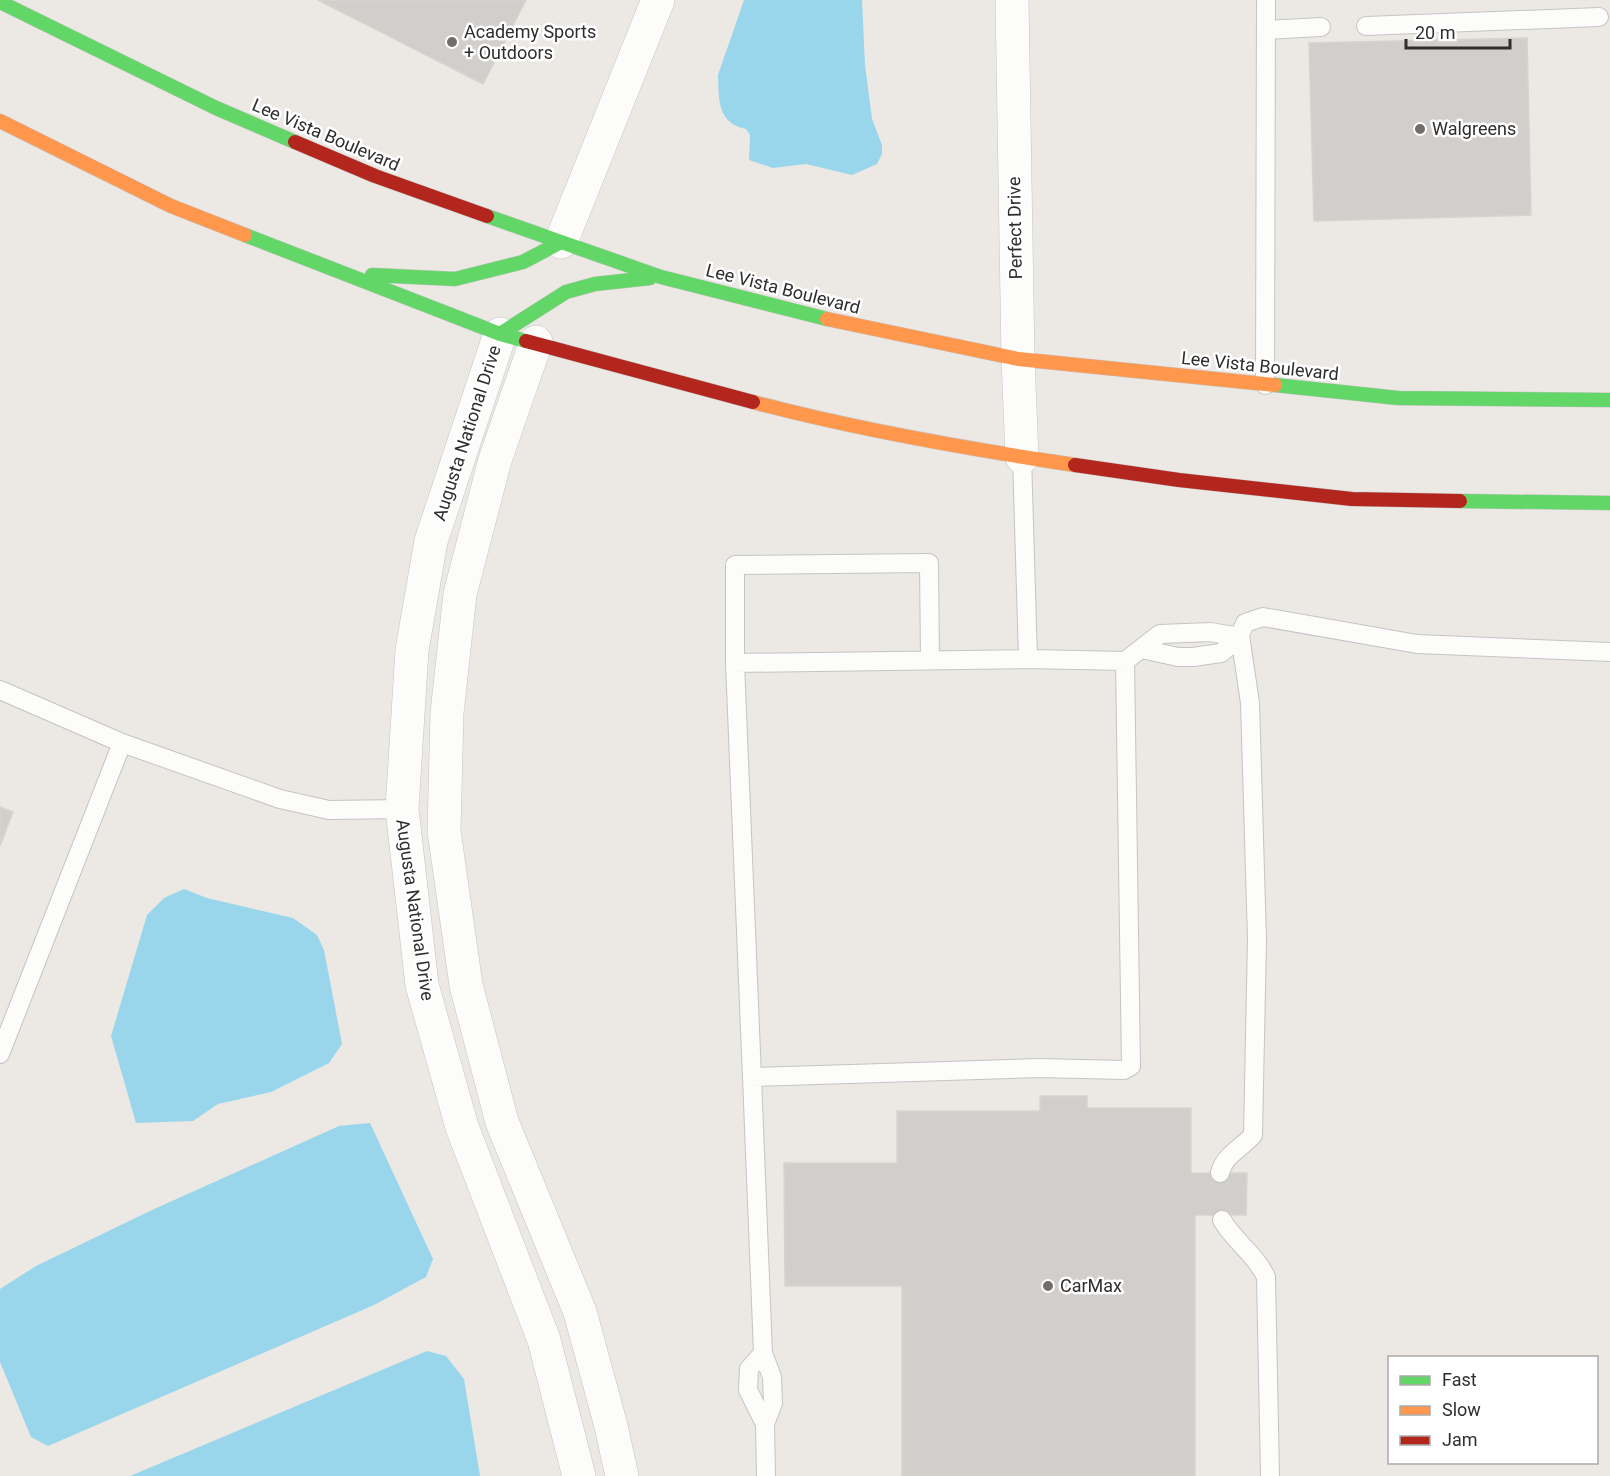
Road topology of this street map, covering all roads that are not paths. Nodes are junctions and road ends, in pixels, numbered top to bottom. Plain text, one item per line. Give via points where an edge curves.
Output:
1 (658, 0) edge
2 (1011, 0) edge
3 (1266, 0) edge
4 (0, 2) edge
5 (1599, 17) dead end
6 (1366, 26) dead end
7 (1321, 27) dead end
8 (1266, 30) junction
9 (0, 121) edge
10 (561, 242) junction
11 (344, 273) junction
12 (661, 278) junction
13 (500, 334) junction
14 (536, 342) junction
15 (1018, 359) junction
16 (1265, 385) junction
17 (1610, 400) edge
18 (1022, 457) junction
19 (1610, 503) edge
20 (1240, 636) junction
21 (1610, 652) edge
22 (1028, 659) junction
23 (930, 660) junction
24 (1125, 661) junction
25 (735, 663) junction
26 (0, 690) edge
27 (122, 743) junction
28 (402, 809) junction
29 (0, 1054) edge
30 (752, 1077) junction
31 (1220, 1173) dead end
32 (1222, 1220) dead end
33 (763, 1353) junction
34 (765, 1424) junction
35 (579, 1476) edge
36 (622, 1476) edge
37 (766, 1476) edge
38 (1270, 1476) edge

1 - 10 street
2 - 15 street, Perfect Drive
3 - 8 lane
4 - 10 street, Lee Vista Boulevard via 216,108 364,172
5 - 6 lane
7 - 8 lane
8 - 16 lane
9 - 11 street via 171,206
10 - 11 street via 523,262 455,279
10 - 12 street, Lee Vista Boulevard
11 - 13 street
12 - 13 street via 595,284 566,292
12 - 15 street, Lee Vista Boulevard via 813,316
13 - 14 street
13 - 28 street, Augusta National Drive via 430,541 412,650
14 - 18 street via 808,417
14 - 36 street, Augusta National Drive via 495,460 460,594 447,713 444,831 466,985 502,1122 580,1312
15 - 16 street, Lee Vista Boulevard
15 - 18 street, Perfect Drive
16 - 17 street, Lee Vista Boulevard via 1398,398
18 - 19 street via 1352,499
18 - 22 lane
20 - 21 lane via 1245,623 1263,617 1417,644
20 - 24 lane via 1221,653 1178,657 1142,649
20 - 31 lane via 1250,703 1257,939 1253,1134 1222,1164
22 - 23 lane
22 - 24 lane
23 - 25 lane
23 - 25 lane via 929,563 735,565
24 - 30 lane via 1131,1066 1124,1070 1039,1068
25 - 30 lane
26 - 27 lane
27 - 28 lane via 280,799 329,810
27 - 29 lane
28 - 35 street, Augusta National Drive via 422,986 462,1127 544,1340
30 - 33 lane
32 - 38 lane via 1266,1277
33 - 34 lane via 772,1377 773,1403
33 - 34 lane via 749,1369 748,1390
34 - 37 lane

